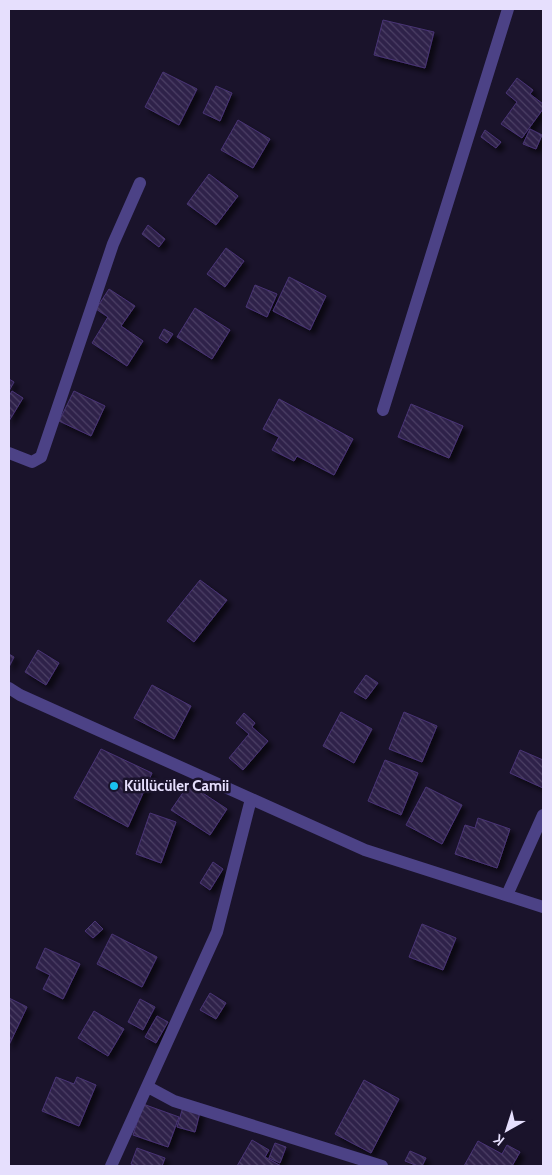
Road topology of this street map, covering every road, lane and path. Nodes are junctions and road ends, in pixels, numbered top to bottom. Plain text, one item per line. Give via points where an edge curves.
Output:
1 (508, 9) edge
2 (140, 183) dead end
3 (383, 410) dead end
4 (9, 453) edge
5 (9, 688) edge
6 (251, 799) junction
7 (543, 815) edge
8 (507, 895) junction
9 (543, 907) edge
10 (148, 1087) junction
11 (112, 1166) edge
12 (382, 1166) edge

1 - 3 street
2 - 4 street via 112,244 41,457 32,462
5 - 6 street
6 - 8 street via 365,850
6 - 10 street via 217,932
7 - 8 street
8 - 9 street
10 - 11 street
10 - 12 street via 174,1101

